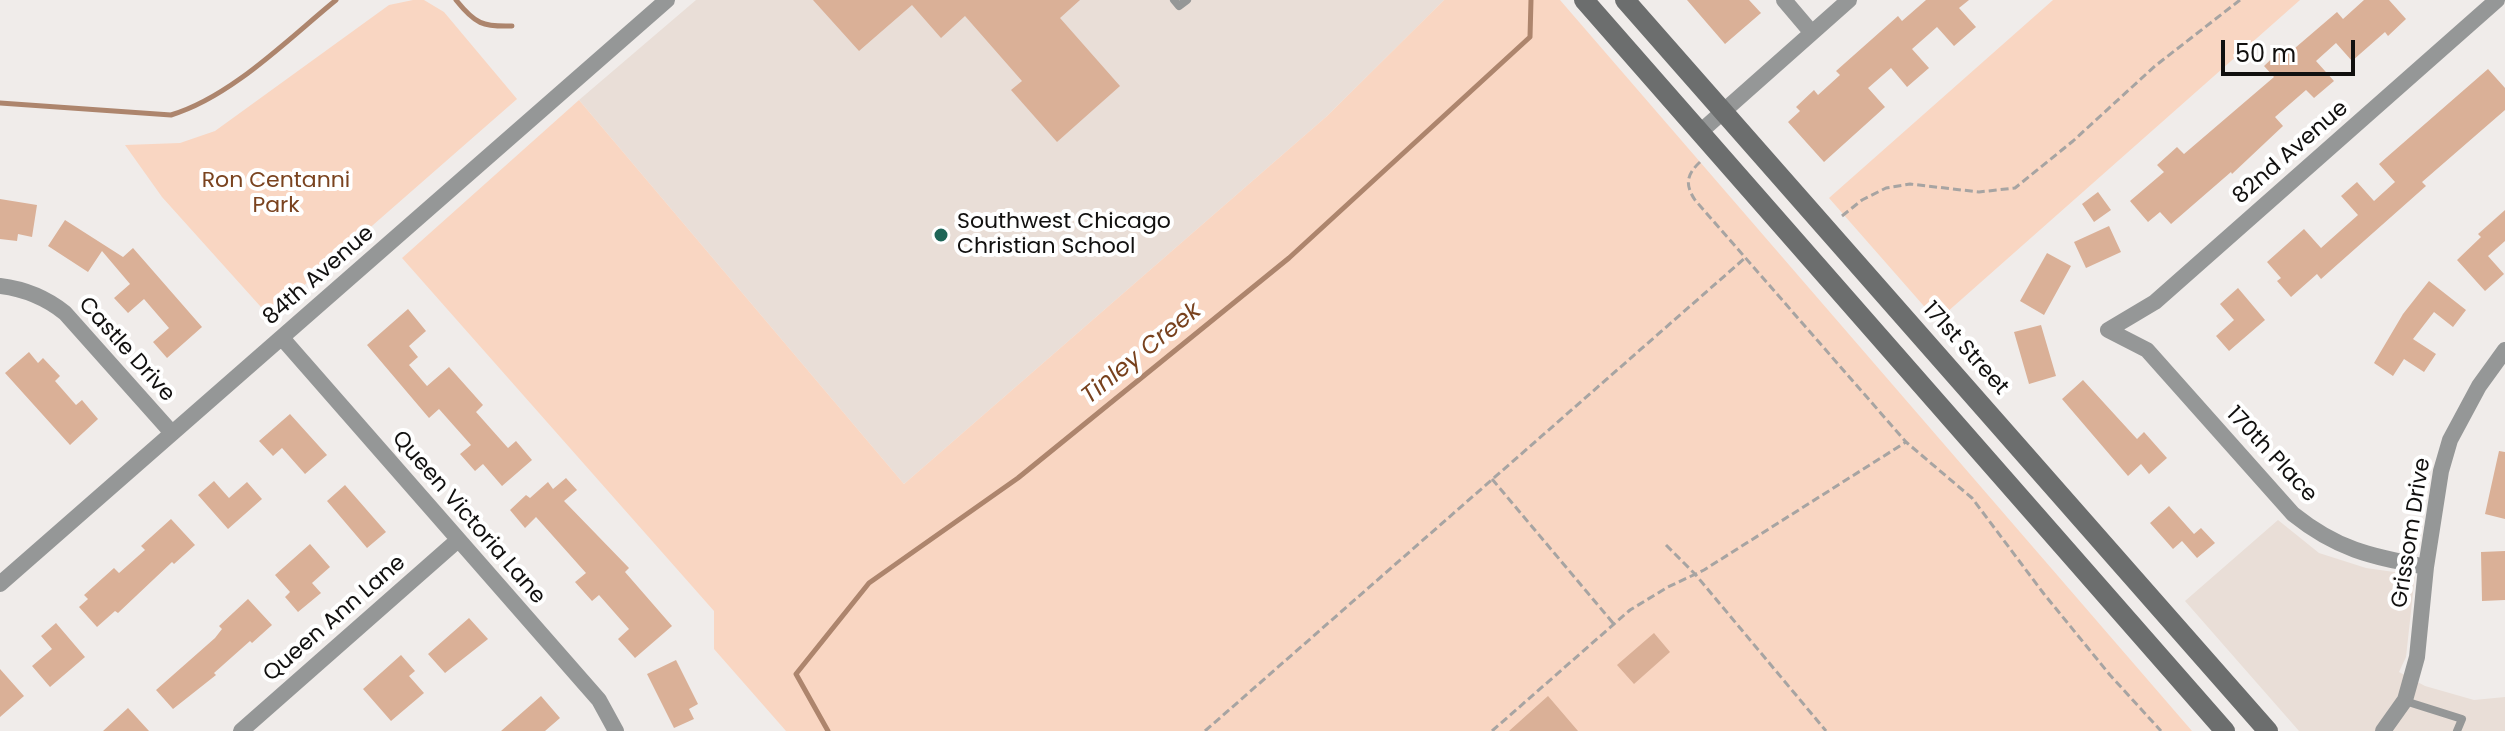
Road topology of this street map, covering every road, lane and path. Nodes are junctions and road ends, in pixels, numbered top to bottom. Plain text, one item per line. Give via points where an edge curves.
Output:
1 (667, 0) edge
2 (1174, 0) edge
3 (1187, 0) edge
4 (1584, 0) edge
5 (1625, 0) edge
6 (1784, 0) edge
7 (1849, 0) edge
8 (2240, 0) edge
9 (2497, 0) edge
10 (1812, 33) junction
11 (1724, 112) junction
12 (1699, 133) junction
13 (1703, 158) dead end
14 (1841, 217) dead end
15 (1745, 258) junction
16 (0, 286) edge
17 (2108, 330) joint
18 (282, 338) junction
19 (2505, 350) edge
20 (172, 433) junction
21 (1906, 442) junction
22 (1492, 479) junction
23 (458, 540) junction
24 (1666, 545) dead end
25 (2426, 567) junction
26 (1695, 574) junction
27 (0, 584) edge
28 (1613, 623) junction
29 (2405, 700) junction
30 (241, 731) edge
31 (616, 731) edge
32 (1205, 731) edge
33 (1492, 731) edge
34 (1826, 731) edge
35 (2161, 731) edge
36 (2225, 731) edge
37 (2268, 731) edge
38 (2383, 731) edge
39 (2457, 731) edge

1 - 18 street, 84th Avenue
2 - 3 lane via 1179,6
4 - 12 street
5 - 11 street, 171st Street
6 - 10 street
7 - 10 street
8 - 14 path via 2015,188 1886,188
9 - 17 street, 82nd Avenue via 2155,302
10 - 11 street
11 - 12 street
11 - 37 street, 171st Street
12 - 36 street
13 - 15 path via 1689,173 1688,189
15 - 21 path
15 - 22 path
16 - 20 street, Castle Drive via 35,294 65,313
17 - 25 street, 170th Place via 2147,350 2309,527 2343,547
18 - 20 street, 84th Avenue
18 - 23 street, Queen Victoria Lane
19 - 25 street, Grissom Drive via 2450,440
20 - 27 street, 84th Avenue
21 - 26 path
21 - 35 path via 1972,498 2044,594
22 - 28 path
22 - 32 path
23 - 30 street, Queen Ann Lane
23 - 31 street, Queen Victoria Lane via 599,700
24 - 26 path
25 - 29 street, Grissom Drive via 2417,657
26 - 28 path
26 - 34 path
28 - 33 path
29 - 38 street, Grissom Drive
29 - 39 lane via 2462,719

